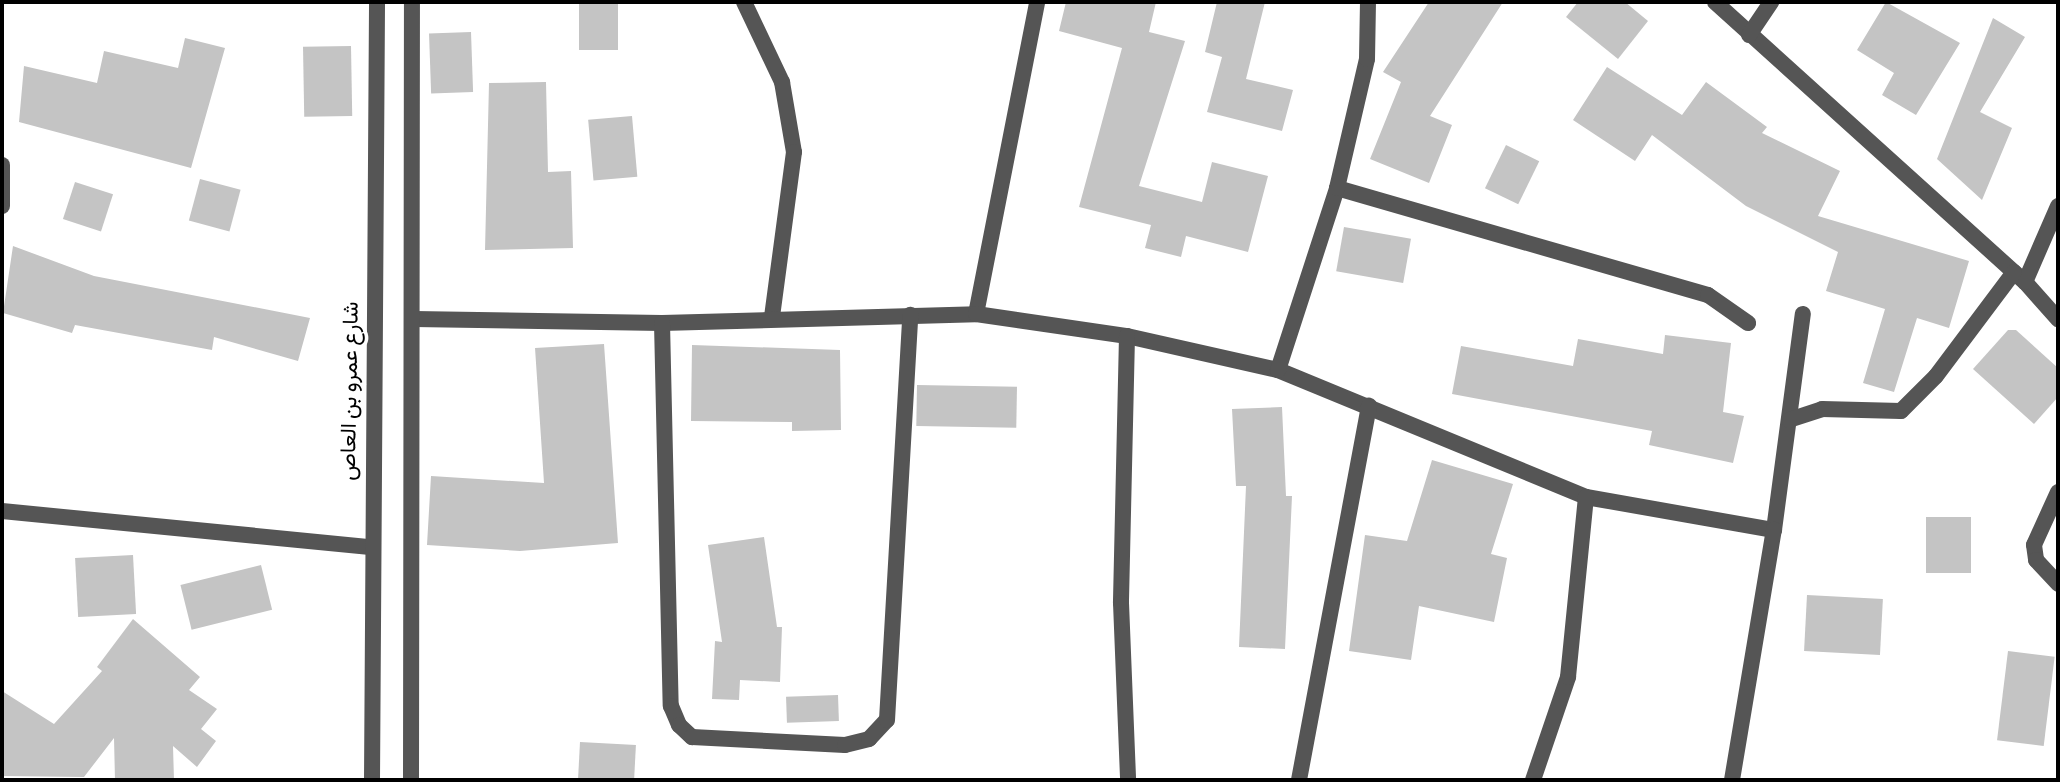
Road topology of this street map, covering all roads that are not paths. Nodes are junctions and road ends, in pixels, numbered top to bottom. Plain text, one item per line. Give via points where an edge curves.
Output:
1 (377, 2) edge
2 (412, 2) edge
3 (744, 2) edge
4 (1037, 2) edge
5 (1368, 2) edge
6 (1715, 2) edge
7 (1771, 2) edge
8 (1749, 35) junction
9 (2, 165) edge
10 (1337, 188) junction
11 (2, 206) edge
12 (2058, 206) edge
13 (2020, 277) junction
14 (976, 314) junction
15 (1803, 314) dead end
16 (910, 315) junction
17 (772, 316) junction
18 (414, 319) junction
19 (2058, 319) edge
20 (662, 323) junction
21 (1748, 323) dead end
22 (1127, 336) junction
23 (1278, 370) junction
24 (1369, 405) junction
25 (1789, 420) junction
26 (2058, 492) edge
27 (1586, 497) junction
28 (2, 511) edge
29 (1774, 530) junction
30 (370, 547) junction
31 (2058, 584) edge
32 (372, 780) edge
33 (411, 780) edge
34 (1128, 780) edge
35 (1299, 780) edge
36 (1533, 780) edge
37 (1732, 780) edge

1 - 30 street, شارع عمرو بن العاص
2 - 18 street
3 - 17 street via 782,82 794,152
4 - 14 street
5 - 10 street via 1367,59
6 - 8 street
7 - 8 street
8 - 13 street
9 - 11 street
10 - 21 street via 1708,295
10 - 23 street
12 - 13 street
13 - 19 street
13 - 25 street via 1901,411 1822,409
14 - 16 street
14 - 22 street
15 - 25 street
16 - 17 street
16 - 20 street via 887,720 869,739 845,745 692,737 679,725 671,706
17 - 20 street
18 - 20 street
18 - 33 street
22 - 23 street
22 - 34 street via 1121,603
23 - 24 street
24 - 27 street
24 - 35 street
25 - 29 street
26 - 31 street via 2034,545 2036,560
27 - 29 street
27 - 36 street via 1568,677
28 - 30 street
29 - 37 street
30 - 32 street, شارع عمرو بن العاص

